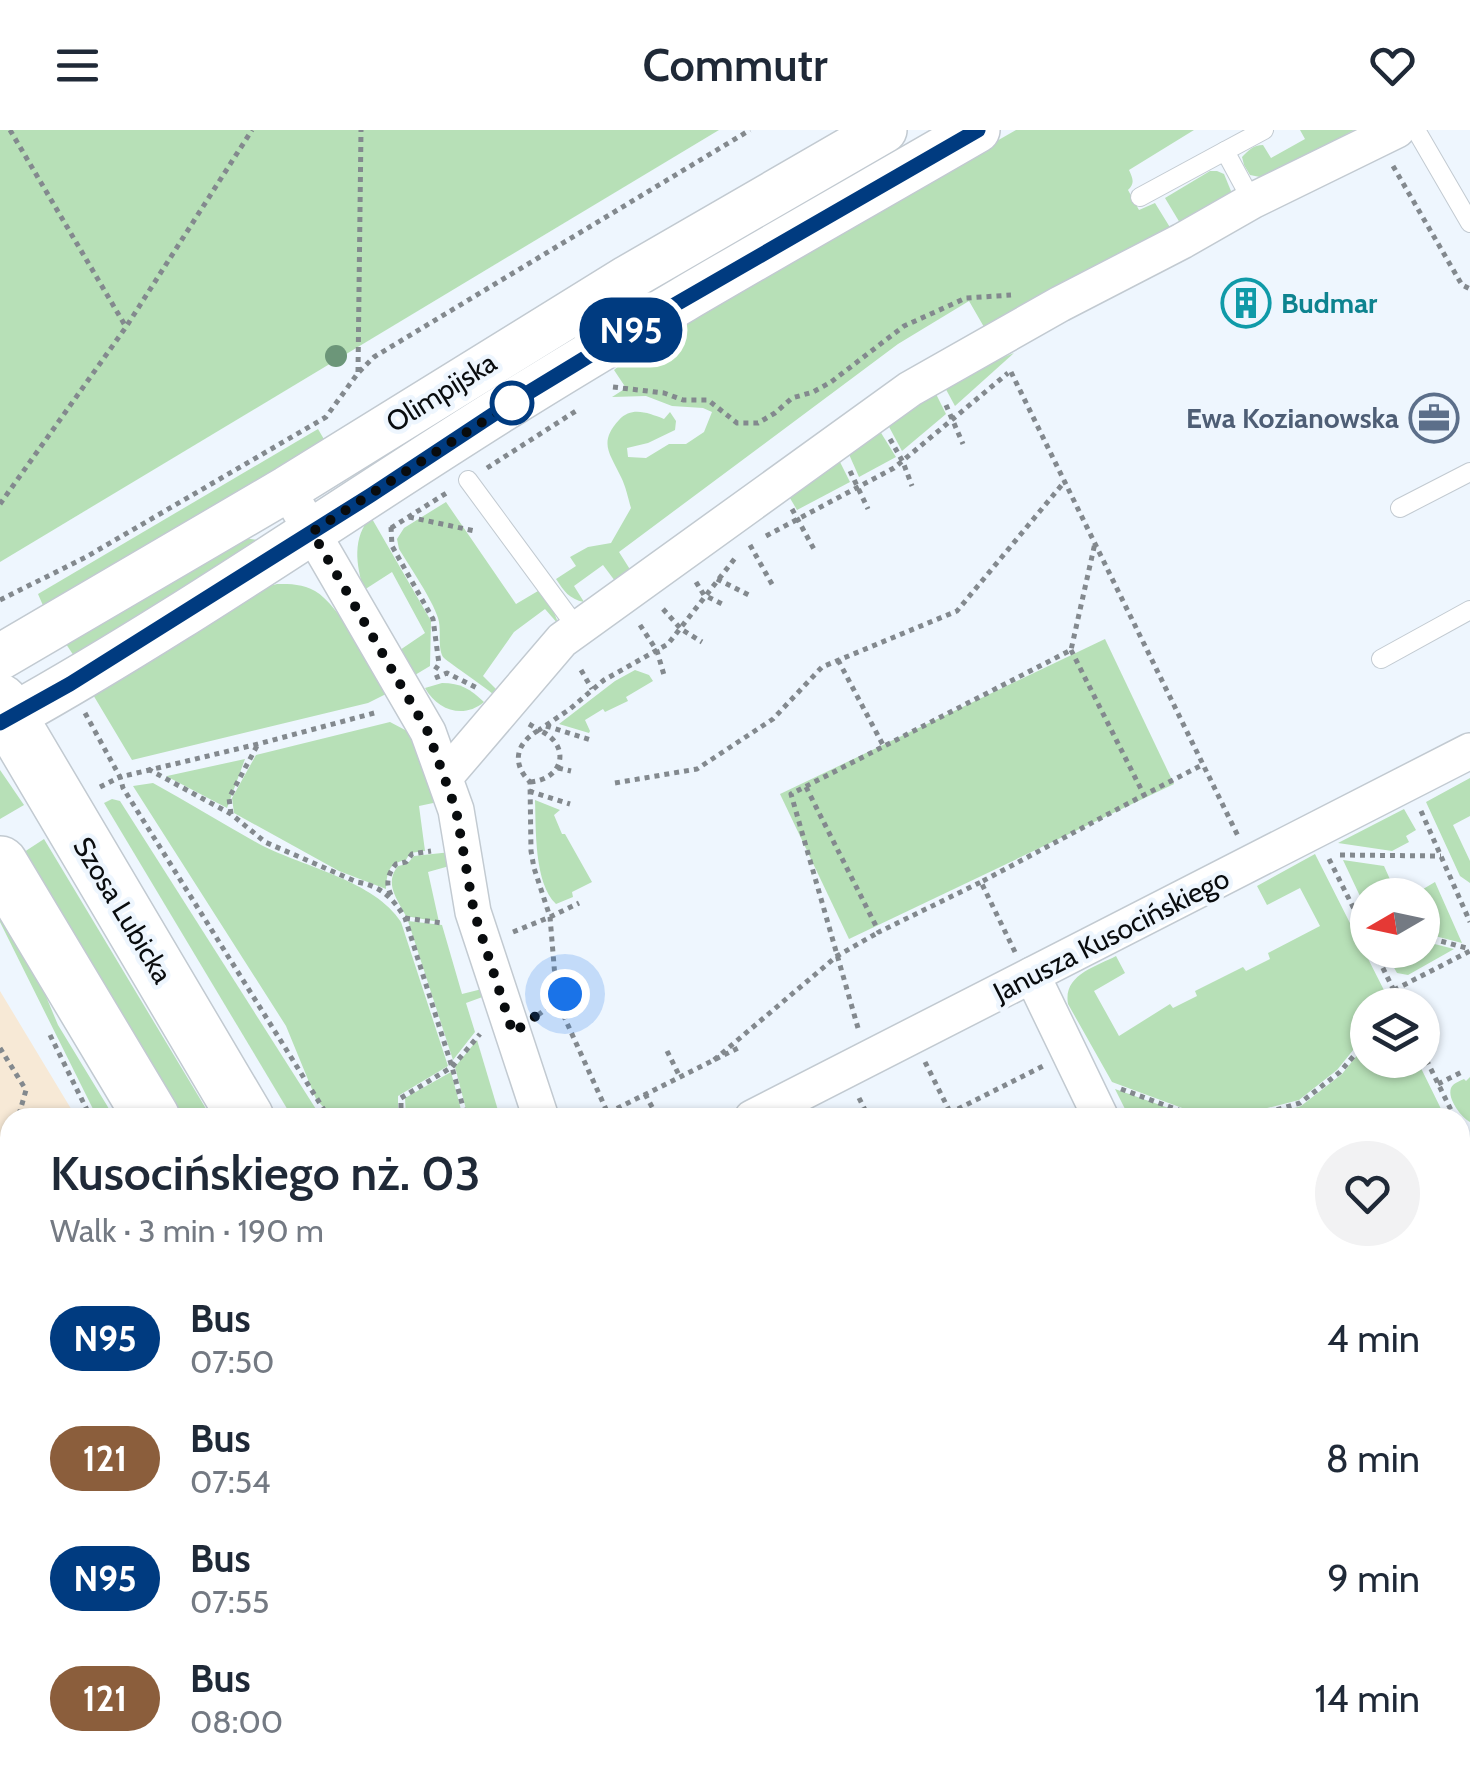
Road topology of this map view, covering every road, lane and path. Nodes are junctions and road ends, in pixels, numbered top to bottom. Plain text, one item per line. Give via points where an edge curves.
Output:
1 (10, 130) edge
2 (252, 130) edge
3 (361, 130) edge
4 (750, 130) edge
5 (884, 130) edge
6 (978, 130) edge
7 (1264, 130) edge
8 (1416, 130) edge
9 (1393, 144) edge
10 (1225, 151) junction
11 (1140, 197) dead end
12 (1252, 201) junction
13 (1470, 223) edge
14 (1470, 289) edge
15 (1060, 304) junction
16 (126, 327) junction
17 (358, 372) junction
18 (933, 378) junction
19 (614, 386) dead end
20 (582, 407) dead end
21 (876, 414) junction
22 (953, 419) junction
23 (336, 434) junction
24 (836, 442) junction
25 (963, 444) dead end
26 (903, 462) junction
27 (1470, 472) edge
28 (468, 480) junction
29 (1065, 481) junction
30 (778, 484) junction
31 (912, 486) dead end
32 (287, 489) junction
33 (858, 489) junction
34 (0, 504) edge
35 (1400, 508) dead end
36 (868, 509) dead end
37 (391, 514) junction
38 (797, 519) junction
39 (741, 531) junction
40 (312, 532) junction
41 (512, 539) junction
42 (1095, 543) junction
43 (814, 550) dead end
44 (718, 578) junction
45 (774, 586) dead end
46 (631, 590) junction
47 (749, 595) dead end
48 (0, 600) edge
49 (1470, 610) edge
50 (578, 628) junction
51 (681, 629) junction
52 (702, 642) dead end
53 (1071, 650) junction
54 (657, 651) junction
55 (0, 657) edge
56 (1382, 659) dead end
57 (838, 660) junction
58 (664, 676) dead end
59 (426, 682) dead end
60 (82, 706) dead end
61 (4, 710) edge
62 (378, 712) dead end
63 (542, 728) junction
64 (591, 740) dead end
65 (258, 744) junction
66 (883, 745) dead end
67 (1470, 751) edge
68 (1203, 764) junction
69 (558, 768) junction
70 (148, 769) junction
71 (571, 771) dead end
72 (446, 776) junction
73 (120, 777) junction
74 (530, 782) junction
75 (615, 783) dead end
76 (806, 786) junction
77 (95, 789) dead end
78 (528, 791) junction
79 (1144, 795) junction
80 (1415, 798) dead end
81 (570, 804) dead end
82 (231, 814) junction
83 (464, 846) junction
84 (1440, 856) junction
85 (1251, 863) junction
86 (0, 864) edge
87 (981, 882) junction
88 (395, 902) junction
89 (1350, 902) edge
90 (579, 903) dead end
91 (1467, 907) edge
92 (550, 918) junction
93 (1470, 922) edge
94 (878, 932) junction
95 (1440, 941) edge
96 (484, 943) junction
97 (1470, 950) edge
98 (837, 956) junction
99 (1029, 976) junction
100 (586, 985) dead end
101 (1398, 988) edge
102 (557, 1001) junction
103 (508, 1019) junction
104 (911, 1037) junction
105 (740, 1047) dead end
106 (0, 1048) edge
107 (667, 1050) dead end
108 (1070, 1054) junction
109 (867, 1059) junction
110 (714, 1060) junction
111 (1350, 1060) edge
112 (452, 1067) junction
113 (1464, 1071) dead end
114 (680, 1077) junction
115 (1435, 1078) edge
116 (1438, 1084) junction
117 (645, 1094) junction
118 (21, 1108) edge
119 (146, 1108) edge
120 (240, 1108) edge
121 (323, 1108) edge
122 (402, 1108) edge
123 (463, 1108) edge
124 (538, 1108) edge
125 (606, 1108) edge
126 (621, 1108) edge
127 (653, 1108) edge
128 (771, 1108) edge
129 (948, 1108) edge
130 (966, 1108) edge
131 (1096, 1108) edge
132 (1283, 1108) edge
133 (1450, 1108) edge

1 - 16 path
2 - 16 path
3 - 17 path
4 - 17 path
5 - 23 street, Olimpijska via 628,278
6 - 37 street, Olimpijska via 503,408
7 - 10 lane
8 - 13 lane
9 - 12 street
9 - 14 path via 1462,285
10 - 11 lane
10 - 12 lane
12 - 15 street
15 - 18 street
15 - 19 path via 1014,295 966,298 904,326 830,382 758,423 738,423 708,400
16 - 34 path
17 - 23 path
18 - 21 street
18 - 22 path
20 - 28 path
21 - 24 street
21 - 26 path
22 - 25 path
22 - 26 path
22 - 29 path via 1011,372
23 - 32 street, Olimpijska
23 - 48 path
24 - 30 street
24 - 33 path
26 - 31 path
26 - 33 path
27 - 35 lane
28 - 37 path
28 - 41 lane
29 - 42 path
29 - 57 path via 957,611
30 - 38 path
30 - 39 street
32 - 40 street
32 - 55 street, Olimpijska
33 - 36 path
33 - 38 path
37 - 40 street, Olimpijska
37 - 41 path
37 - 59 path via 392,546 433,619 439,664
38 - 39 path
38 - 43 path
39 - 44 path
39 - 45 path
39 - 46 street
40 - 61 street, Olimpijska via 86,674
40 - 72 street via 428,732
41 - 50 lane
42 - 53 path
42 - 68 path
44 - 47 path
44 - 51 path
46 - 50 street
46 - 51 path
46 - 54 path
49 - 56 lane
50 - 72 street
51 - 52 path
51 - 54 path
53 - 76 path
53 - 79 path
54 - 58 path
54 - 63 path via 604,680
57 - 66 path
57 - 75 path via 822,667 773,718 697,769
60 - 73 path
61 - 120 main road, Szosa Lubicka
62 - 65 path
63 - 64 path
63 - 69 path via 558,746
63 - 74 path via 519,747 517,761
65 - 70 path
65 - 82 path via 230,798
67 - 85 street, Janusza Kusocińskiego
68 - 79 path
68 - 85 path
69 - 71 path
69 - 74 path
70 - 73 path
70 - 82 path
72 - 83 street
73 - 77 path
73 - 121 path
74 - 78 path
76 - 94 path
76 - 98 path via 791,794
78 - 81 path
78 - 92 path via 534,868
79 - 87 path
80 - 84 path
82 - 88 path via 265,842 371,884
83 - 88 path via 412,854 396,864 388,874
83 - 96 street
84 - 89 path via 1326,854
84 - 91 path
85 - 99 street, Janusza Kusocińskiego
86 - 119 main road
87 - 94 path
87 - 99 path
88 - 112 path
90 - 92 path
91 - 93 path
92 - 96 path
92 - 102 path
94 - 98 path
95 - 97 path
96 - 103 street
97 - 101 path
98 - 109 path
98 - 110 path
99 - 104 street, Janusza Kusocińskiego
99 - 108 street
100 - 102 path
102 - 103 path
102 - 125 path
103 - 112 path
103 - 124 street
104 - 109 street, Janusza Kusocińskiego
104 - 129 path
105 - 110 path
106 - 118 path via 26,1090
107 - 114 path
108 - 130 path
108 - 131 street
109 - 128 street, Janusza Kusocińskiego
110 - 114 path
111 - 132 path via 1300,1103
112 - 122 path via 401,1098
112 - 123 path
113 - 116 path
114 - 117 path
115 - 116 path
116 - 133 path
117 - 126 path
117 - 127 path

